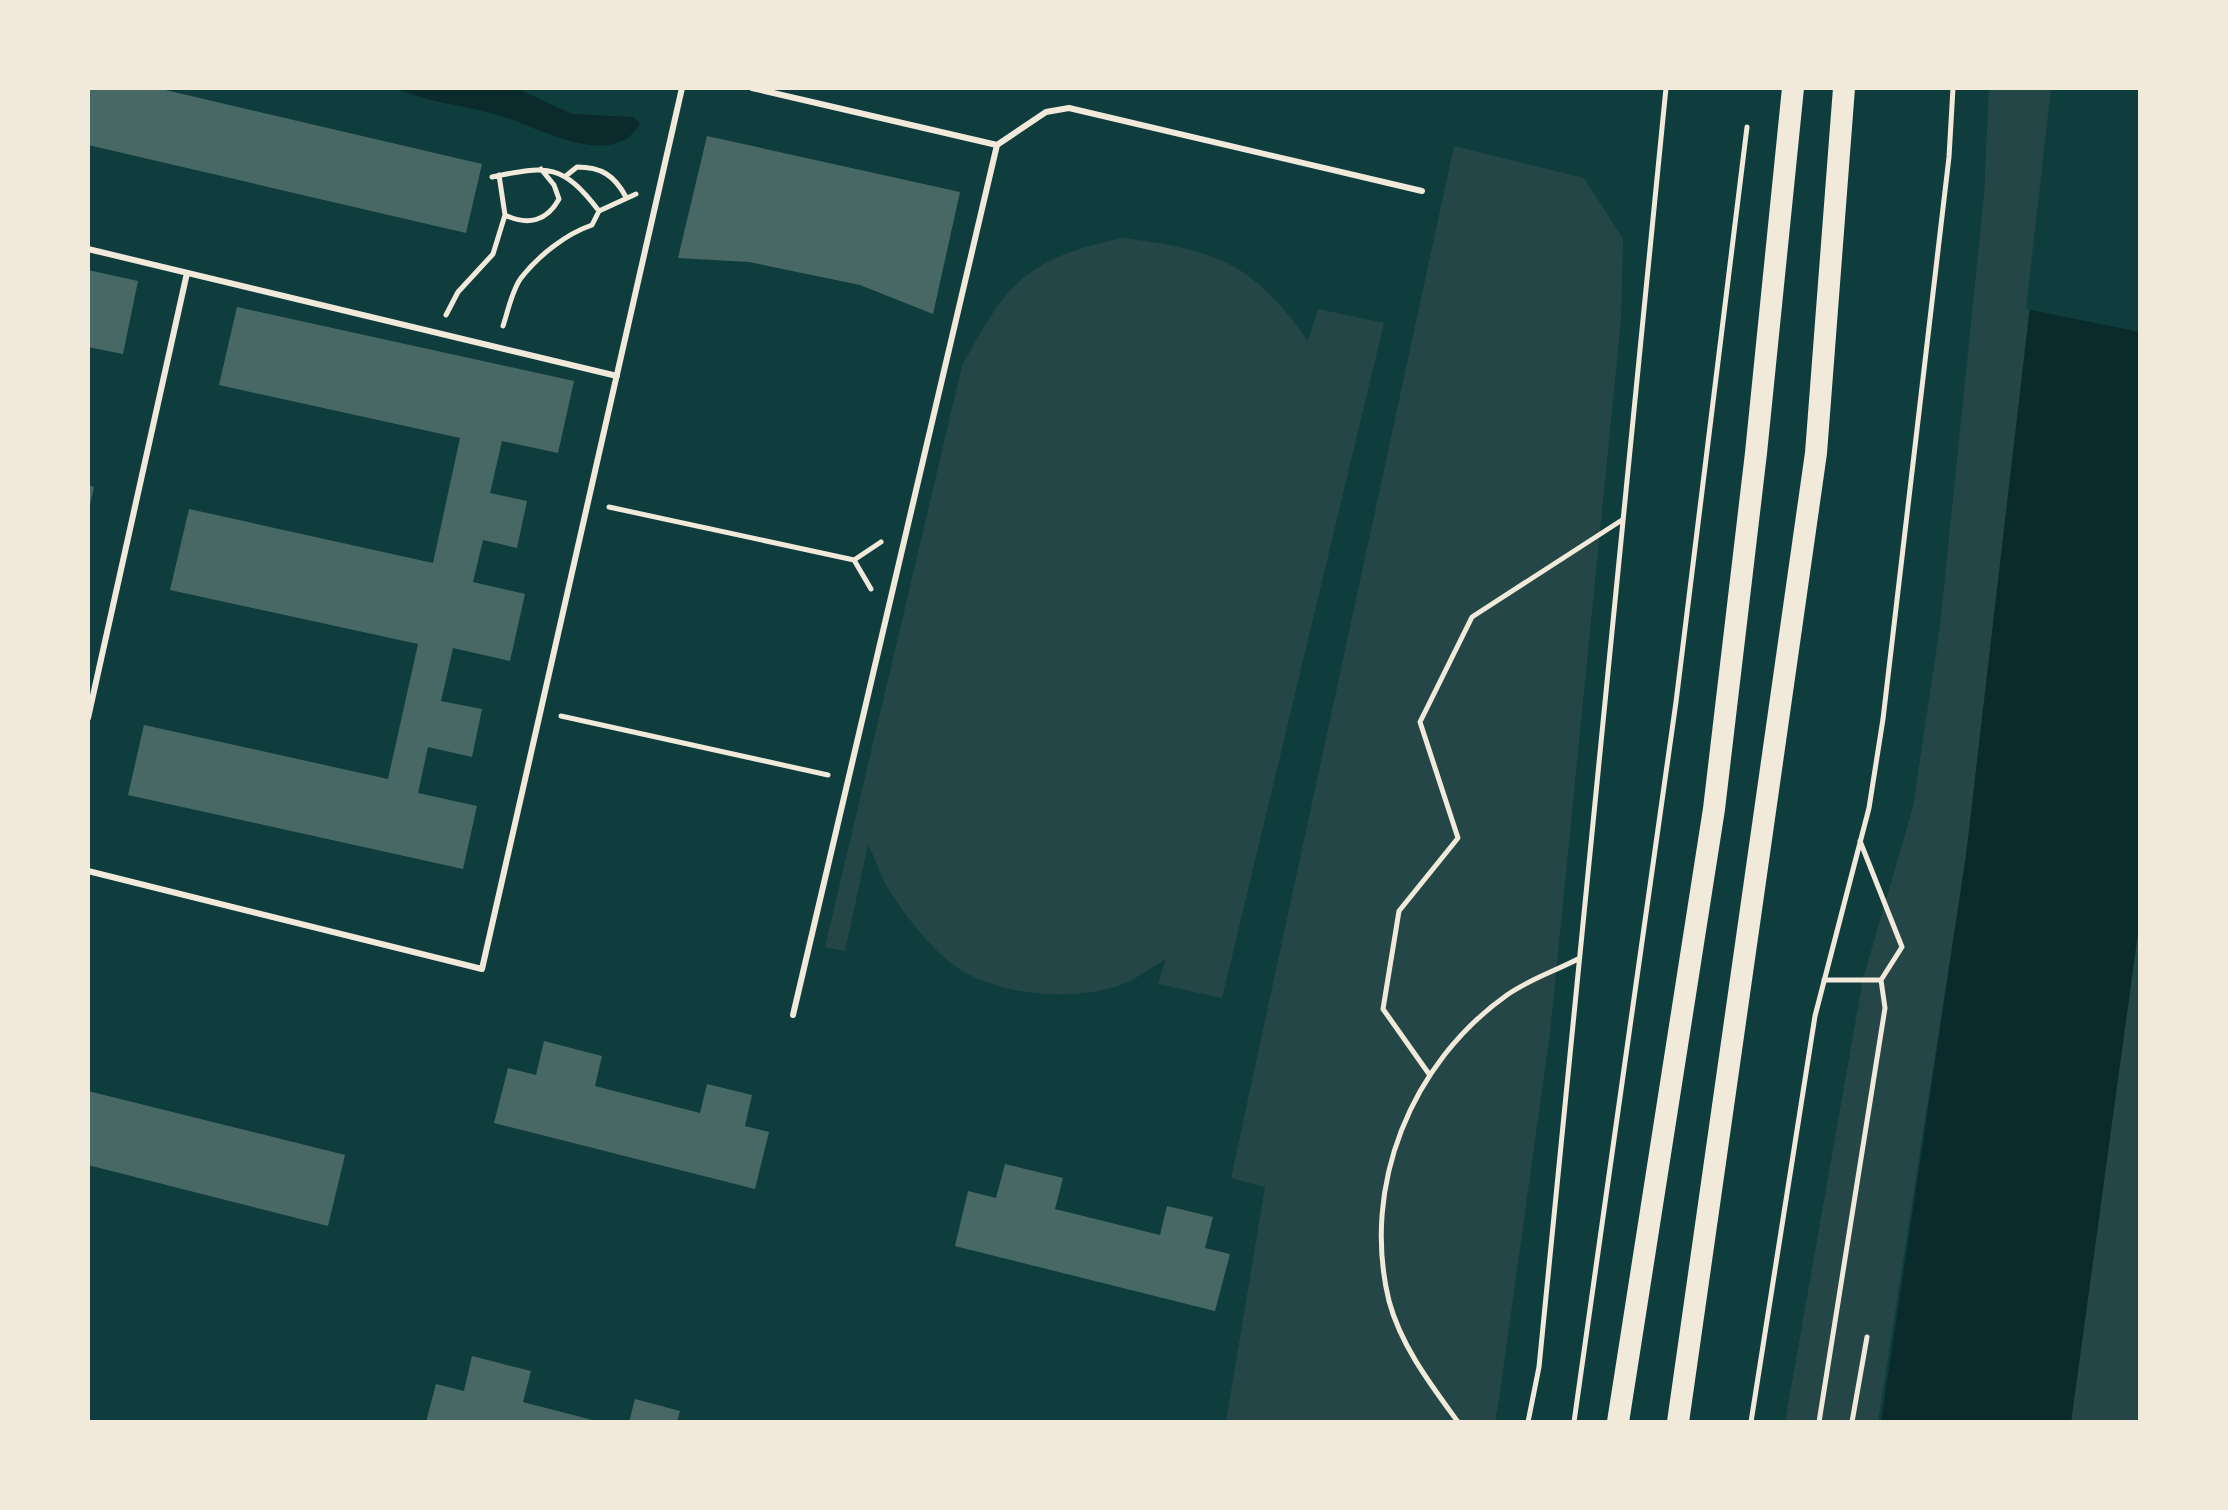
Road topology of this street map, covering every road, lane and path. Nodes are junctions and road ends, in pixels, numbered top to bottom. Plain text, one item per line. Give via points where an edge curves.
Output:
1 (682, 88) edge
2 (752, 88) edge
3 (1666, 88) edge
4 (1793, 88) edge
5 (1844, 88) edge
6 (1953, 88) edge
7 (1747, 127) dead end
8 (997, 145) junction
9 (541, 169) junction
10 (567, 175) junction
11 (660, 186) junction
12 (1422, 191) dead end
13 (626, 197) junction
14 (599, 211) junction
15 (505, 215) junction
16 (88, 249) edge
17 (187, 273) junction
18 (440, 333) junction
19 (498, 347) junction
20 (617, 376) junction
21 (588, 503) junction
22 (1622, 519) junction
23 (854, 560) dead end
24 (540, 711) junction
25 (88, 718) edge
26 (849, 780) junction
27 (1859, 840) junction
28 (88, 871) edge
29 (1578, 959) junction
30 (1823, 980) junction
31 (1881, 980) junction
32 (793, 1015) dead end
33 (1429, 1074) junction
34 (1867, 1337) dead end
35 (1458, 1422) edge
36 (1528, 1422) edge
37 (1574, 1422) edge
38 (1618, 1422) edge
39 (1678, 1422) edge
40 (1751, 1422) edge
41 (1819, 1422) edge
42 (1852, 1422) edge

1 - 11 lane
2 - 8 lane
3 - 22 path
4 - 38 highway via 1714,809
5 - 39 highway via 1816,453
6 - 27 path via 1883,719
7 - 37 path via 1674,718
8 - 12 lane via 1046,112 1069,108
8 - 26 lane
9 - 10 path
9 - 15 path via 496,176
9 - 15 path via 559,199 551,213 531,222
10 - 13 path via 577,167 592,167 616,180
10 - 14 path
11 - 13 path
11 - 20 lane
13 - 14 path
14 - 19 path via 592,225 571,232 519,280
15 - 18 path via 493,254 458,292
16 - 17 lane
17 - 18 lane
17 - 25 lane
18 - 19 lane
19 - 20 lane
20 - 21 lane
21 - 23 path
21 - 24 lane
22 - 29 path
22 - 33 path via 1472,617 1420,722 1458,838 1399,911 1383,1009
24 - 26 path
24 - 28 lane via 482,969
26 - 32 lane
27 - 30 path
27 - 31 path via 1902,947
29 - 33 path via 1509,994 1466,1029
29 - 36 path via 1539,1367
30 - 31 path
30 - 40 path
31 - 41 path via 1885,1008
33 - 35 path via 1407,1114 1385,1175 1381,1238 1389,1302 1414,1361
34 - 42 path

